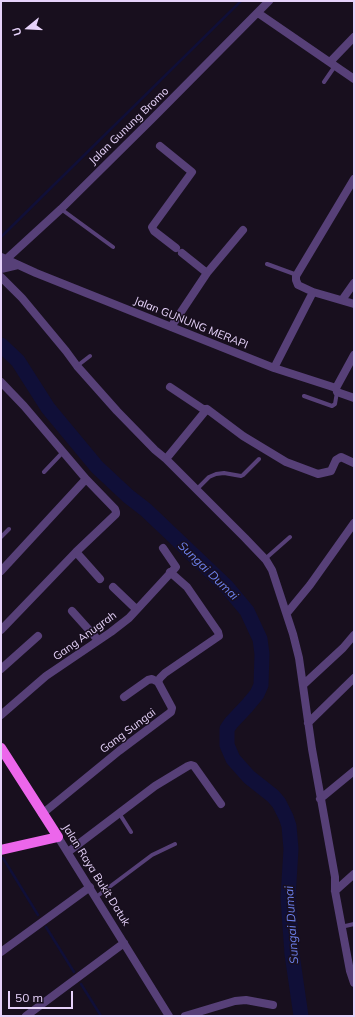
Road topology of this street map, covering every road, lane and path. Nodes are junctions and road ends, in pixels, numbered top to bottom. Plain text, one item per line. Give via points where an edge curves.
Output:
1 (269, 1) edge
2 (258, 13) junction
3 (354, 37) edge
4 (332, 64) junction
5 (354, 79) edge
6 (324, 82) dead end
7 (160, 146) dead end
8 (354, 179) edge
9 (61, 209) junction
10 (242, 230) dead end
11 (113, 247) dead end
12 (2, 260) edge
13 (267, 264) dead end
14 (18, 265) junction
15 (1, 269) edge
16 (207, 273) junction
17 (297, 275) junction
18 (1, 277) edge
19 (354, 283) edge
20 (313, 292) junction
21 (342, 300) junction
22 (354, 304) edge
23 (171, 327) junction
24 (354, 355) edge
25 (90, 356) dead end
26 (77, 366) junction
27 (274, 368) junction
28 (1, 382) edge
29 (170, 387) dead end
30 (337, 390) junction
31 (304, 396) dead end
32 (354, 398) edge
33 (207, 409) junction
34 (64, 452) junction
35 (166, 458) junction
36 (259, 459) dead end
37 (354, 463) edge
38 (44, 472) dead end
39 (86, 479) junction
40 (196, 489) junction
41 (354, 523) edge
42 (9, 529) dead end
43 (1, 537) edge
44 (290, 537) dead end
45 (163, 548) dead end
46 (76, 552) junction
47 (265, 559) junction
48 (1, 571) edge
49 (170, 572) junction
50 (100, 579) dead end
51 (113, 587) dead end
52 (136, 609) junction
53 (72, 611) dead end
54 (287, 613) junction
55 (1, 630) edge
56 (354, 635) edge
57 (38, 636) dead end
58 (98, 640) junction
59 (1, 669) edge
60 (354, 678) edge
61 (158, 682) junction
62 (303, 685) junction
63 (124, 697) dead end
64 (1, 715) edge
65 (308, 723) junction
66 (1, 748) edge
67 (354, 771) edge
68 (320, 799) junction
69 (220, 804) dead end
70 (119, 813) junction
71 (42, 814) junction
72 (131, 832) dead end
73 (58, 837) junction
74 (175, 844) dead end
75 (1, 850) edge
76 (68, 852) junction
77 (354, 874) edge
78 (90, 887) junction
79 (335, 891) junction
80 (96, 897) junction
81 (354, 924) edge
82 (341, 927) junction
83 (124, 943) junction
84 (1, 952) edge
85 (354, 983) edge
86 (273, 1005) dead end
87 (31, 1014) edge
88 (169, 1016) edge
89 (186, 1016) edge

1 - 2 street, Jalan Gunung Bromo
2 - 4 street
2 - 9 street, Jalan Gunung Bromo
3 - 4 street
4 - 5 street
4 - 6 lane
7 - 16 street via 192,172 152,227
8 - 17 street
9 - 11 lane
9 - 12 street, Jalan Gunung Bromo
10 - 16 street
12 - 14 street, Jalan GUNUNG MERAPI
13 - 17 lane
14 - 15 street
14 - 23 street, Jalan GUNUNG MERAPI
16 - 23 street
17 - 20 street via 298,286
18 - 26 street via 22,298
19 - 21 street
20 - 21 street
20 - 27 street
21 - 22 street
23 - 27 street, Jalan GUNUNG MERAPI
24 - 30 street
25 - 26 lane
26 - 35 street via 117,411
27 - 30 street, Jalan GUNUNG MERAPI
28 - 34 street
29 - 33 street via 203,409
30 - 31 lane via 335,404 332,406
30 - 32 street, Jalan GUNUNG MERAPI
33 - 35 street
33 - 37 street via 280,459 315,473 331,471 336,460 341,457
34 - 38 lane
34 - 39 street
35 - 40 street
36 - 40 lane via 241,476 224,473 209,476
39 - 46 street via 115,509 116,514
39 - 48 street
40 - 47 street
41 - 54 street
42 - 43 lane
44 - 47 lane
45 - 49 street via 176,565
46 - 50 street
46 - 55 street
47 - 54 street via 275,576
49 - 52 street, Gang Anugrah
49 - 61 street via 188,587 219,636 165,673
51 - 52 street
52 - 58 street, Gang Anugrah via 129,618
53 - 58 street
54 - 62 street via 294,634
56 - 62 street
57 - 59 street
58 - 64 street, Gang Anugrah via 46,676
60 - 65 street
61 - 63 street via 148,680
61 - 71 street, Gang Sungai via 172,708 171,712
62 - 65 street
65 - 68 street
66 - 71 main road, Jalan Raya Bukit Datuk
67 - 68 street
68 - 79 street via 335,877
69 - 70 street via 191,765
70 - 72 lane
70 - 76 street
71 - 73 main road, Jalan Raya Bukit Datuk
73 - 75 main road
73 - 76 street, Jalan Raya Bukit Datuk
74 - 80 lane via 152,855
76 - 78 street, Jalan Raya Bukit Datuk
77 - 79 street
78 - 80 street, Jalan Raya Bukit Datuk
78 - 84 street
79 - 82 street
80 - 83 street, Jalan Raya Bukit Datuk
81 - 82 lane
82 - 85 street
83 - 87 street
83 - 88 street, Jalan Raya Bukit Datuk
86 - 89 street via 246,1000 235,1001

